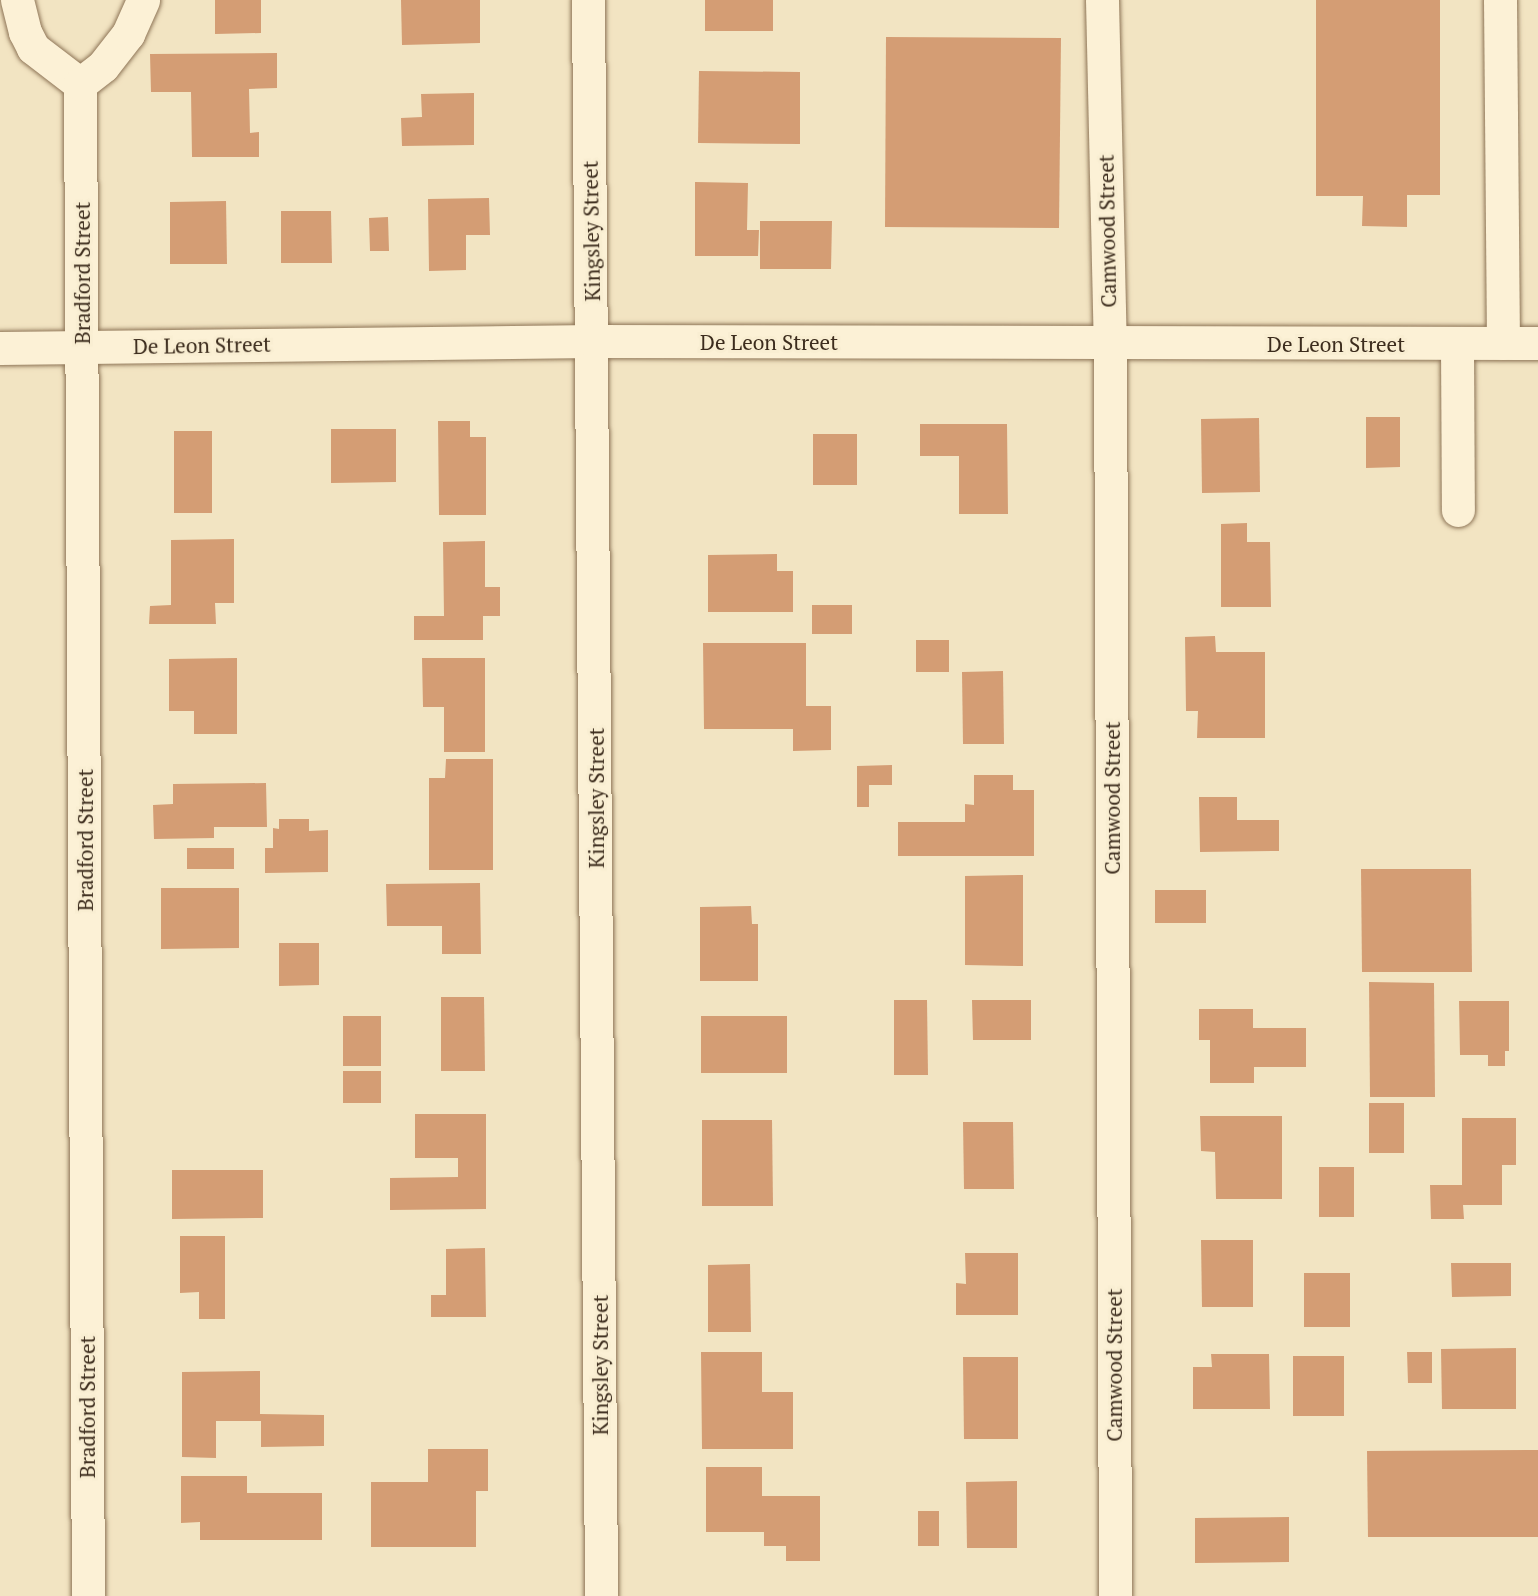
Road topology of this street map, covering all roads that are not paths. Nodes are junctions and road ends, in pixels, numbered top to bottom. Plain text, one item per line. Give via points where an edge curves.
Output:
1 (17, 0) edge
2 (143, 0) edge
3 (588, 0) edge
4 (1102, 0) edge
5 (1500, 0) edge
6 (80, 84) junction
7 (1110, 335) junction
8 (593, 341) junction
9 (1457, 343) junction
10 (1503, 343) junction
11 (1538, 343) edge
12 (82, 346) junction
13 (0, 348) edge
14 (1458, 510) dead end
15 (88, 1596) edge
16 (601, 1596) edge
17 (1115, 1596) edge

1 - 6 street via 33,48
2 - 6 street via 128,34 103,66
3 - 8 street, Kingsley Street
4 - 7 street, Camwood Street
5 - 10 street
6 - 12 street, Bradford Street
7 - 8 street, De Leon Street
7 - 9 street, De Leon Street
7 - 17 street, Camwood Street
8 - 12 street, De Leon Street
8 - 16 street, Kingsley Street
9 - 10 street, De Leon Street
9 - 14 street
10 - 11 street, De Leon Street
12 - 13 street, De Leon Street
12 - 15 street, Bradford Street

